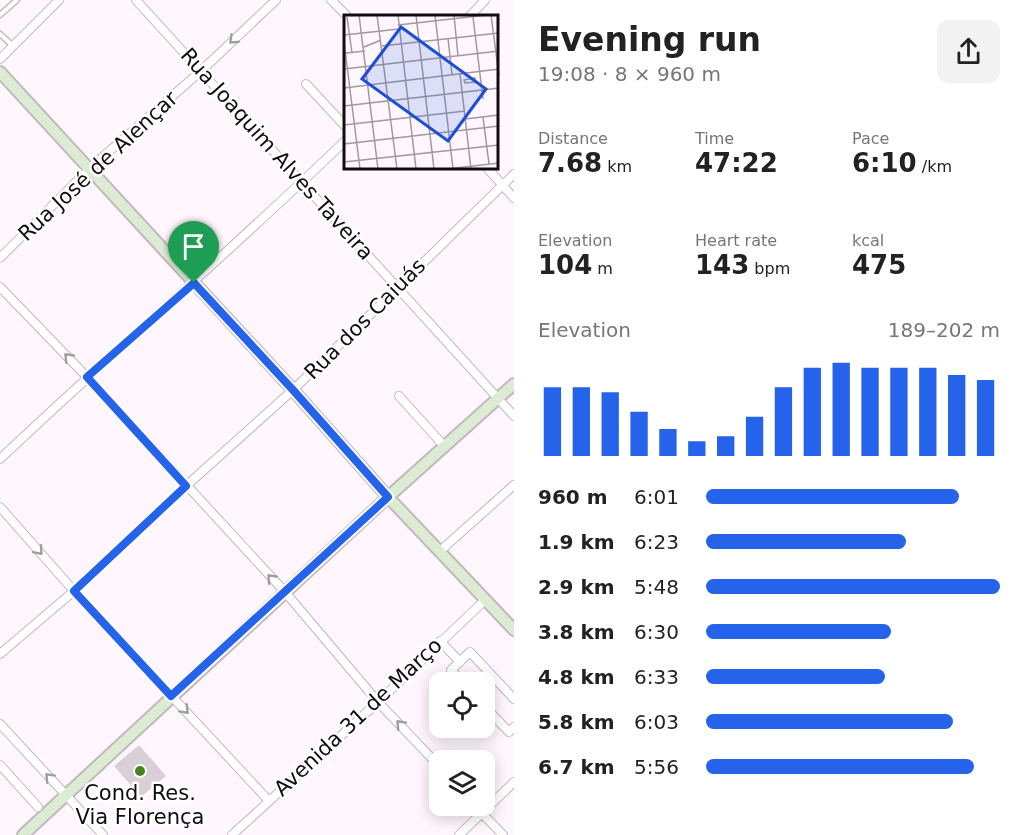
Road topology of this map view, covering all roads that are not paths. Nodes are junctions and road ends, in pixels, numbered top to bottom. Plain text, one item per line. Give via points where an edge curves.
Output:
1 (17, 0) edge
2 (59, 0) edge
3 (136, 0) edge
4 (276, 0) edge
5 (332, 0) edge
6 (485, 0) edge
7 (0, 15) edge
8 (346, 15) edge
9 (471, 15) edge
10 (0, 34) edge
11 (13, 46) junction
12 (0, 59) edge
13 (201, 71) junction
14 (0, 72) edge
15 (306, 84) dead end
16 (344, 125) edge
17 (344, 142) edge
18 (89, 170) junction
19 (489, 170) edge
20 (514, 174) edge
21 (303, 182) junction
22 (502, 184) junction
23 (514, 198) edge
24 (0, 258) edge
25 (194, 283) junction
26 (0, 287) edge
27 (397, 288) junction
28 (87, 377) junction
29 (514, 384) edge
30 (293, 390) junction
31 (399, 396) dead end
32 (499, 399) junction
33 (514, 416) edge
34 (445, 447) junction
35 (0, 459) edge
36 (514, 485) edge
37 (186, 486) junction
38 (388, 497) junction
39 (0, 507) edge
40 (440, 551) junction
41 (74, 591) junction
42 (285, 592) junction
43 (485, 600) junction
44 (514, 630) edge
45 (440, 641) junction
46 (0, 654) edge
47 (460, 662) junction
48 (453, 672) edge
49 (171, 696) junction
50 (514, 699) edge
51 (378, 702) junction
52 (495, 717) edge
53 (514, 727) edge
54 (2, 729) edge
55 (429, 755) edge
56 (0, 765) edge
57 (514, 782) edge
58 (66, 795) junction
59 (495, 800) edge
60 (269, 801) junction
61 (38, 807) dead end
62 (479, 816) edge
63 (485, 816) edge
64 (22, 835) edge
65 (103, 835) edge
66 (232, 835) edge
67 (459, 835) edge
68 (503, 835) edge

1 - 7 lane
2 - 11 street
3 - 13 street, Rua Joaquim Alves Taveira
4 -> 13 street, Rua José de Alençar
5 - 8 street
6 - 9 street
10 - 11 lane
11 - 12 street
13 - 18 street, Rua José de Alençar
13 - 21 street, Rua Joaquim Alves Taveira
14 - 18 street
15 - 16 street
17 - 21 street
18 - 24 street, Rua José de Alençar
18 - 25 street
19 - 22 street
20 - 22 street, Rua dos Caiuás
21 - 25 street
21 - 27 street, Rua Joaquim Alves Taveira
22 - 23 street
22 - 27 street, Rua dos Caiuás
25 - 28 street
25 - 30 street
28 -> 26 street
27 - 30 street, Rua dos Caiuás
27 - 32 street, Rua Joaquim Alves Taveira
28 - 35 street
28 - 37 street
29 - 32 street
30 - 37 street, Rua dos Caiuás
30 - 38 street
31 - 34 street
32 - 33 street, Rua Joaquim Alves Taveira
32 - 34 street
34 - 38 street
36 - 40 street
37 - 41 street, Rua dos Caiuás
42 -> 37 street
38 - 40 street
38 - 42 street
39 -> 41 street
40 - 43 street
41 - 46 street, Rua dos Caiuás
41 - 49 street
42 - 49 street
42 - 51 street
43 - 44 street
43 - 45 street, Avenida 31 de Março
45 - 47 street
45 - 51 street, Avenida 31 de Março
47 - 48 street
47 - 50 street via 470,652
49 - 58 street
49 -> 60 street
55 -> 51 street
51 - 60 street, Avenida 31 de Março
52 - 53 street via 509,732
58 -> 54 street
56 - 61 street
57 - 59 street
58 - 64 street
58 - 65 street
60 - 66 street, Avenida 31 de Março
62 - 67 street
63 - 68 street

